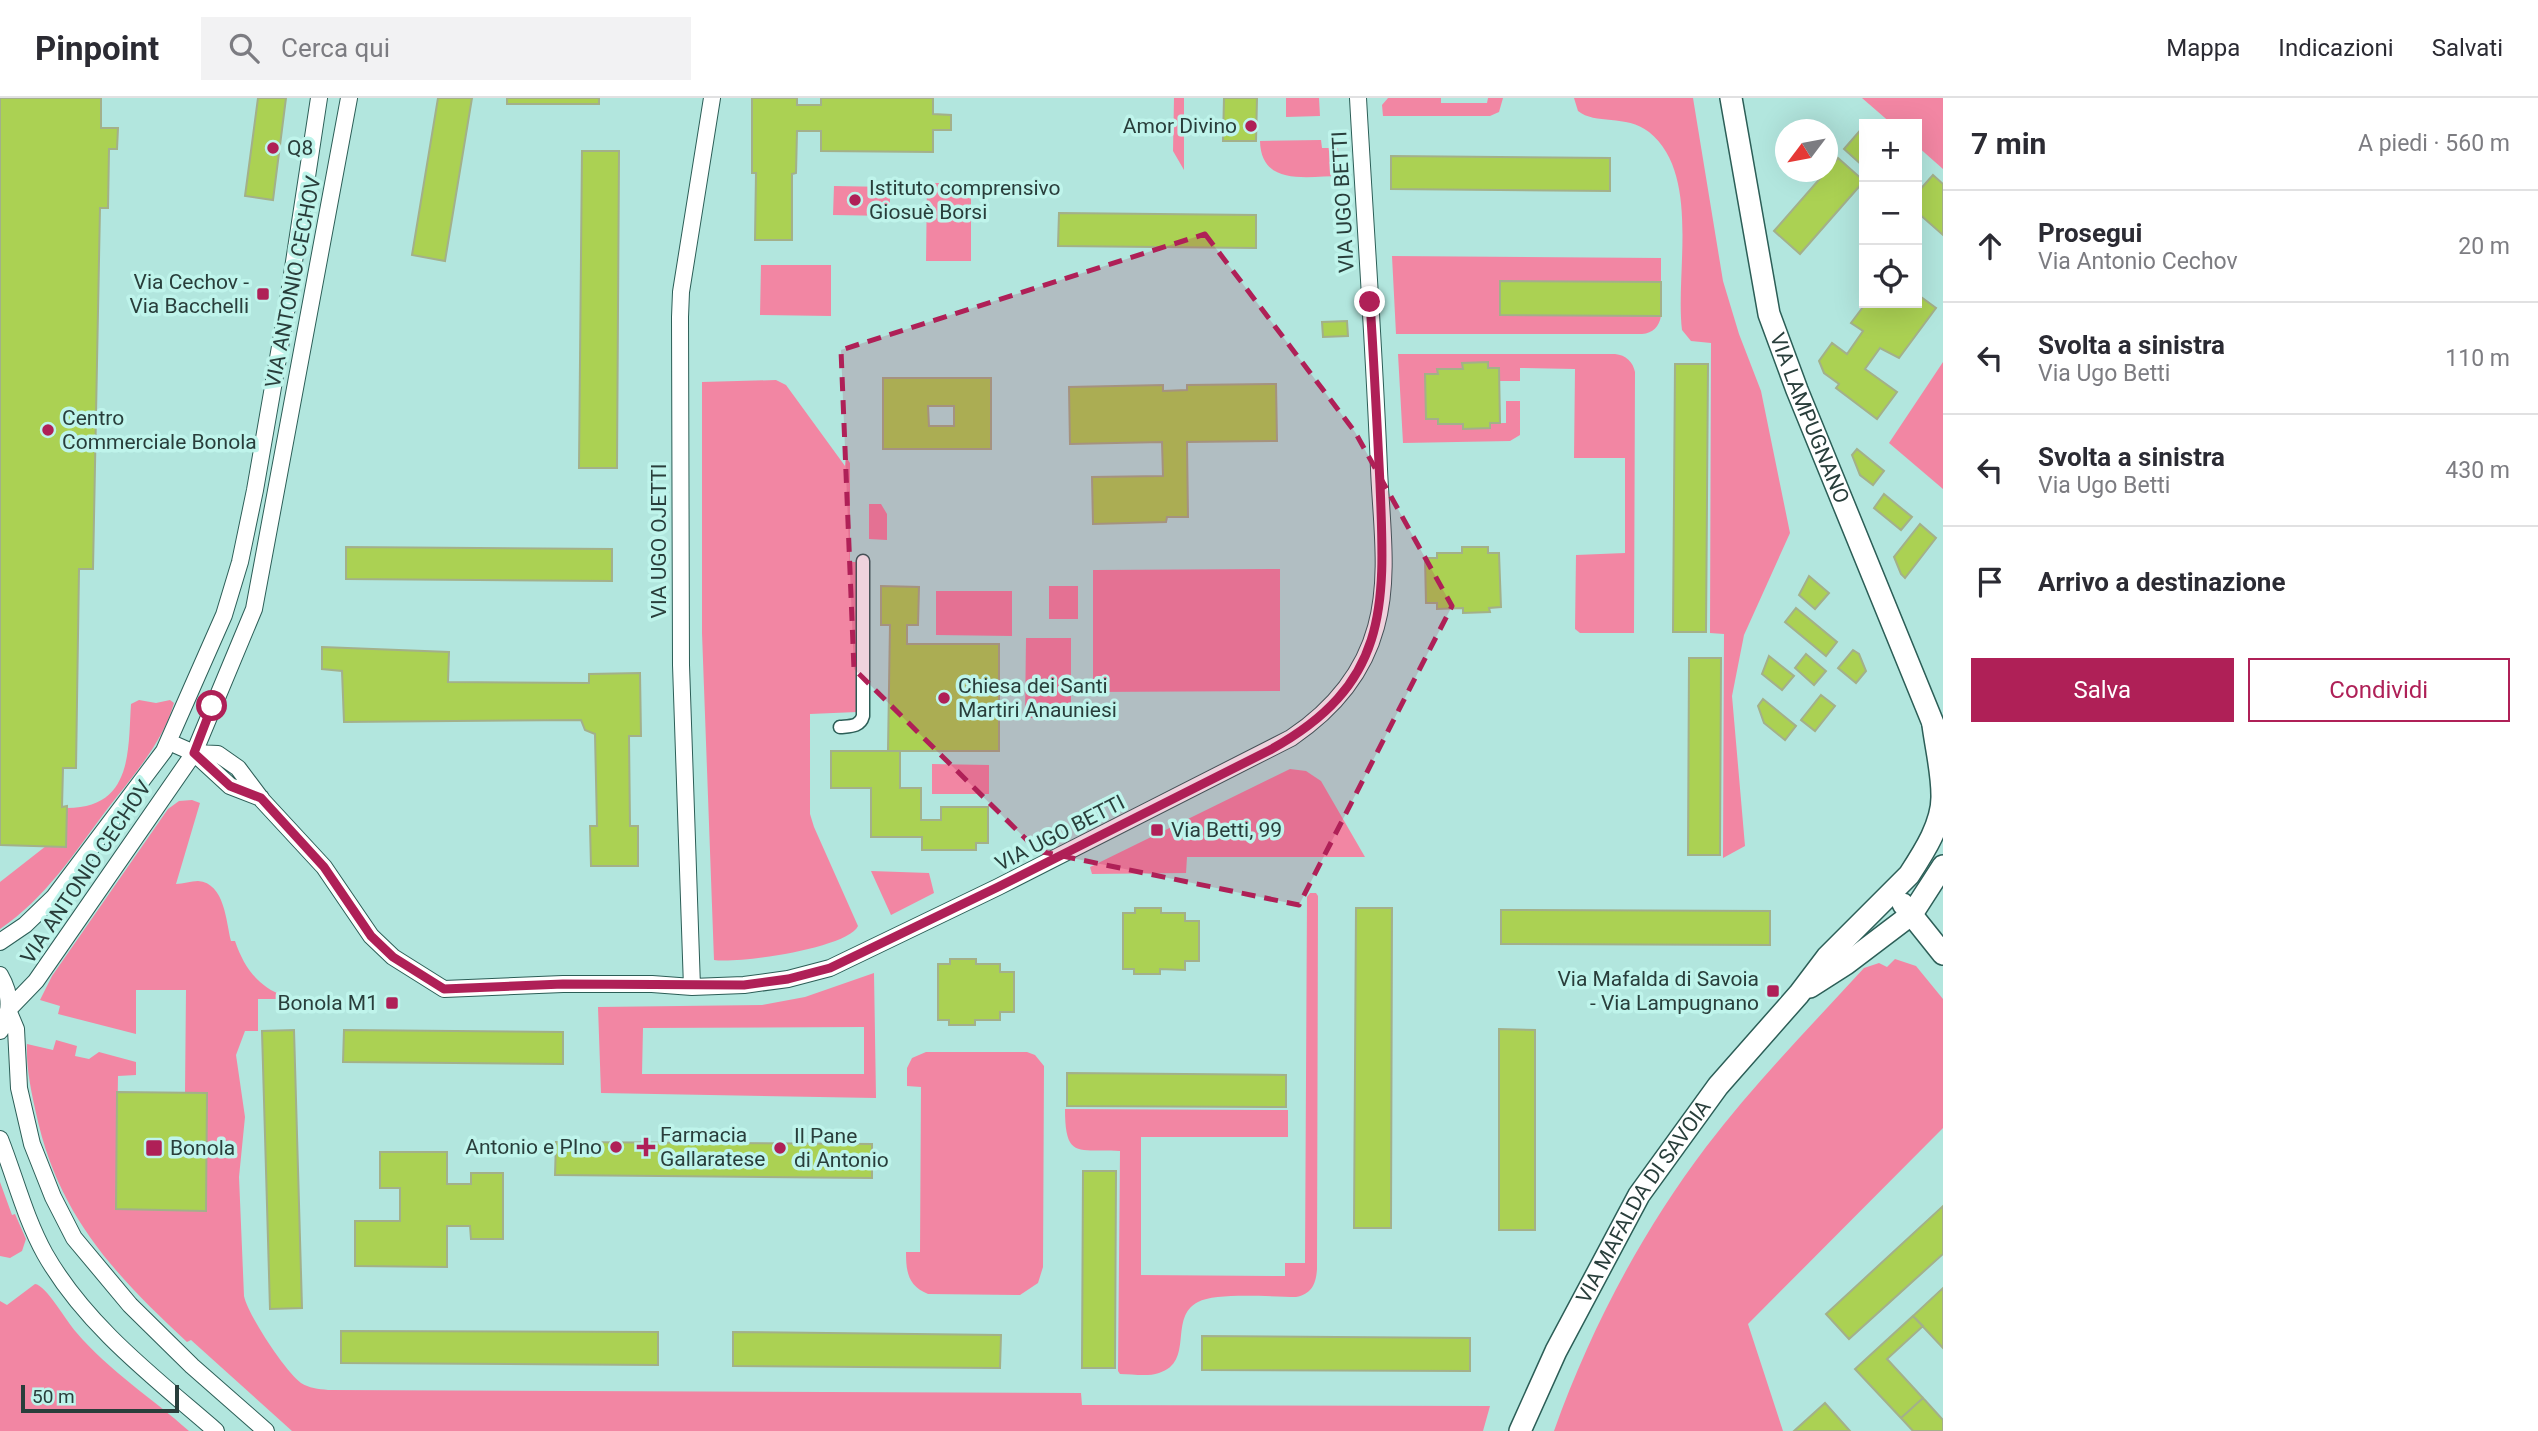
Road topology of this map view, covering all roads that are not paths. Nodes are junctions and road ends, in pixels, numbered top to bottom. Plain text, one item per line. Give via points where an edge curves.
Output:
1 (319, 98) edge
2 (349, 98) edge
3 (712, 98) edge
4 (1358, 98) edge
5 (1731, 98) edge
6 (863, 562) dead end
7 (1933, 725) junction
8 (840, 727) dead end
9 (169, 742) junction
10 (1943, 746) edge
11 (194, 753) junction
12 (1943, 866) edge
13 (1893, 891) junction
14 (1912, 914) junction
15 (0, 942) edge
16 (1943, 954) edge
17 (0, 975) edge
18 (692, 986) junction
19 (1800, 994) junction
20 (8, 1010) junction
21 (0, 1031) edge
22 (0, 1139) edge
23 (216, 1431) edge
24 (266, 1431) edge
25 (1520, 1431) edge

1 - 9 street, VIA ANTONIO CECHOV via 286,314 240,562 224,615
2 - 11 street, VIA ANTONIO CECHOV via 254,609
3 - 18 street, VIA UGO OJETTI via 680,317 681,665
4 - 18 street, VIA UGO BETTI via 1383,564 1376,628 1351,681 1323,714 1281,744 862,954 788,979
5 - 7 street, VIA LAMPUGNANO via 1769,314
6 - 8 street via 863,716 856,726
7 - 10 street, VIA LAMPUGNANO
7 - 13 street, VIA LAMPUGNANO via 1943,797 1938,820 1918,862
9 - 11 street
9 - 15 street, VIA ANTONIO CECHOV via 61,888 25,925
11 - 18 street, VIA UGO BETTI via 218,754 238,768 324,867 371,936 393,957 444,989 563,984
11 - 20 street, VIA ANTONIO CECHOV via 36,981
12 - 14 street
13 - 14 street
13 - 19 street, VIA MAFALDA DI SAVOIA via 1826,957
14 - 16 street
14 - 19 street, VIA MAFALDA DI SAVOIA
17 - 20 street via 7,989
19 - 25 street, VIA MAFALDA DI SAVOIA via 1718,1086 1639,1195 1556,1351
20 - 21 street
20 - 24 street via 16,1029 19,1088 32,1144 74,1238 130,1305
22 - 23 street via 31,1225 64,1283 128,1355

